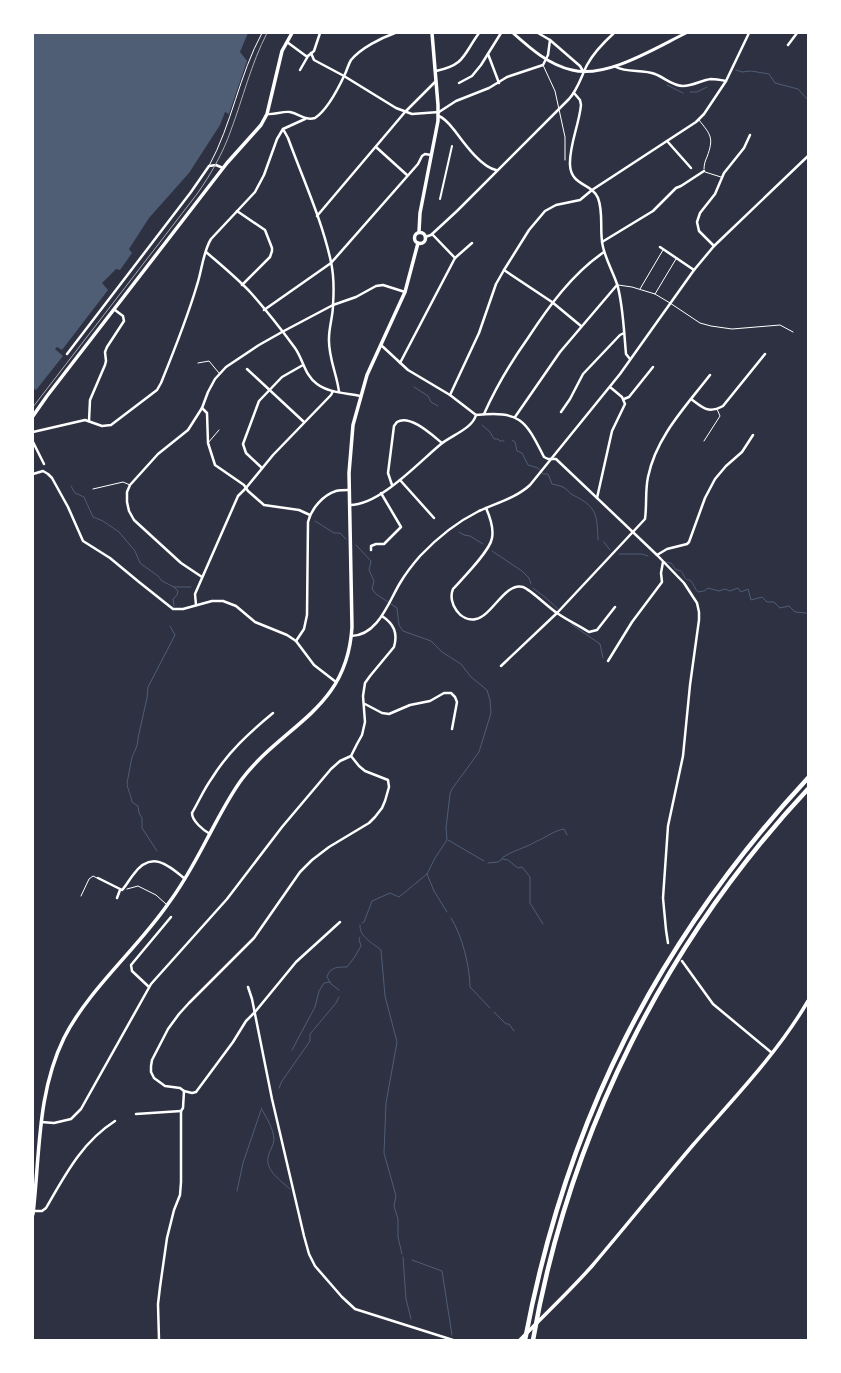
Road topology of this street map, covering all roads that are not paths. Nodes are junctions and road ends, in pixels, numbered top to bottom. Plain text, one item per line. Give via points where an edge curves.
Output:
1 (262, 33) edge
2 (292, 33) edge
3 (320, 33) edge
4 (395, 33) edge
5 (432, 33) edge
6 (479, 33) edge
7 (501, 33) edge
8 (514, 33) edge
9 (538, 33) edge
10 (614, 33) edge
11 (686, 33) edge
12 (749, 33) edge
13 (797, 33) edge
14 (386, 35) edge
15 (550, 40) junction
16 (286, 42) junction
17 (788, 45) dead end
18 (311, 54) junction
19 (488, 54) junction
20 (308, 56) junction
21 (546, 59) junction
22 (543, 65) junction
23 (616, 67) junction
24 (300, 70) dead end
25 (436, 71) junction
26 (583, 72) junction
27 (344, 76) junction
28 (436, 81) junction
29 (726, 81) junction
30 (459, 83) dead end
31 (499, 83) junction
32 (574, 93) junction
33 (558, 110) junction
34 (405, 112) junction
35 (267, 114) junction
36 (439, 114) junction
37 (305, 119) junction
38 (698, 119) junction
39 (283, 129) junction
40 (750, 136) dead end
41 (667, 141) junction
42 (452, 146) dead end
43 (376, 147) junction
44 (431, 155) junction
45 (808, 156) edge
46 (565, 160) dead end
47 (209, 166) junction
48 (223, 168) junction
49 (691, 168) dead end
50 (496, 170) junction
51 (704, 171) junction
52 (407, 175) junction
53 (722, 177) junction
54 (592, 190) junction
55 (440, 199) dead end
56 (237, 211) junction
57 (317, 216) junction
58 (419, 232) junction
59 (432, 234) junction
60 (425, 237) junction
61 (602, 242) junction
62 (418, 243) junction
63 (472, 243) dead end
64 (714, 246) junction
65 (660, 247) dead end
66 (663, 249) junction
67 (206, 252) junction
68 (604, 252) junction
69 (455, 258) junction
70 (676, 258) junction
71 (331, 263) junction
72 (504, 270) junction
73 (694, 270) junction
74 (242, 285) junction
75 (617, 285) junction
76 (640, 290) junction
77 (404, 292) junction
78 (655, 294) junction
79 (552, 302) junction
80 (670, 303) junction
81 (333, 305) junction
82 (115, 310) junction
83 (264, 310) junction
84 (581, 326) junction
85 (282, 332) junction
86 (793, 332) dead end
87 (624, 333) junction
88 (381, 345) junction
89 (67, 354) dead end
90 (765, 354) dead end
91 (630, 359) junction
92 (198, 362) dead end
93 (400, 363) junction
94 (303, 365) junction
95 (653, 367) dead end
96 (247, 369) dead end
97 (219, 373) junction
98 (710, 375) dead end
99 (610, 387) junction
100 (270, 390) junction
101 (333, 391) junction
102 (339, 392) junction
103 (450, 395) junction
104 (360, 396) junction
105 (624, 399) junction
106 (691, 399) junction
107 (202, 408) junction
108 (717, 409) junction
109 (561, 412) dead end
110 (484, 414) junction
111 (476, 415) junction
112 (33, 416) edge
113 (515, 417) junction
114 (89, 421) junction
115 (304, 422) junction
116 (219, 430) dead end
117 (33, 432) edge
118 (753, 435) dead end
119 (704, 441) dead end
120 (33, 442) edge
121 (208, 443) junction
122 (442, 443) junction
123 (552, 458) junction
124 (44, 464) dead end
125 (262, 468) junction
126 (33, 474) edge
127 (400, 480) junction
128 (130, 485) junction
129 (392, 485) junction
130 (246, 488) junction
131 (93, 489) dead end
132 (350, 490) junction
133 (381, 493) junction
134 (597, 498) junction
135 (350, 505) junction
136 (486, 508) junction
137 (310, 515) junction
138 (434, 518) dead end
139 (633, 533) junction
140 (371, 550) dead end
141 (657, 555) junction
142 (663, 562) junction
143 (202, 577) junction
144 (196, 604) junction
145 (615, 606) dead end
146 (557, 613) junction
147 (382, 616) junction
148 (351, 636) junction
149 (296, 641) junction
150 (608, 661) dead end
151 (502, 666) dead end
152 (336, 682) junction
153 (364, 704) junction
154 (273, 713) dead end
155 (452, 729) dead end
156 (351, 756) junction
157 (808, 778) edge
158 (808, 789) edge
159 (210, 834) junction
160 (98, 878) joint
161 (185, 879) junction
162 (127, 889) dead end
163 (120, 890) junction
164 (81, 896) dead end
165 (117, 898) dead end
166 (168, 905) junction
167 (171, 917) dead end
168 (340, 922) dead end
169 (668, 943) dead end
170 (682, 962) dead end
171 (248, 987) dead end
172 (149, 988) junction
173 (808, 1001) edge
174 (255, 1012) junction
175 (773, 1053) junction
176 (184, 1092) junction
177 (181, 1111) junction
178 (136, 1114) dead end
179 (115, 1121) dead end
180 (40, 1122) junction
181 (33, 1211) edge
182 (33, 1214) edge
183 (160, 1340) edge
184 (453, 1340) edge
185 (520, 1340) edge
186 (525, 1340) edge
187 (533, 1340) edge

1 - 47 lane via 222,140
2 - 16 main road
3 - 18 street
4 - 14 street
5 - 25 main road
6 - 25 street via 458,63
7 - 19 street
8 - 21 street
9 - 15 street
10 - 26 street via 598,47
11 - 23 street
12 - 29 street
13 - 17 street
14 - 27 street via 356,55
15 - 21 street
15 - 26 street via 580,66
16 - 20 street
16 - 35 main road
18 - 20 street
18 - 27 street via 314,60
19 - 30 street via 472,76
19 - 31 street
20 - 24 street
21 - 22 street
21 - 26 street via 569,70
22 - 31 street via 508,77
22 - 33 lane via 555,91
23 - 26 street
23 - 29 street via 656,74 670,83 684,86 711,79
25 - 28 main road
26 - 32 street
27 - 34 street
27 - 37 street via 318,116
28 - 34 street
28 - 36 main road
29 - 38 street
31 - 36 street via 466,96
32 - 33 street
32 - 54 street via 581,105 570,165 578,183
33 - 46 lane via 565,137
33 - 50 street
34 - 36 street
34 - 43 street
35 - 37 street via 288,112
35 - 48 main road via 259,129
36 - 44 main road
36 - 50 street via 473,153 491,169
37 - 39 street
38 - 41 street
38 - 51 lane via 711,139
39 - 56 street via 255,192
39 - 57 street
40 - 53 street
41 - 49 street
41 - 54 street
42 - 55 street
43 - 52 street
43 - 57 street
44 - 52 street via 423,155
44 - 58 main road
45 - 64 street
47 - 48 street
47 - 89 street
48 - 82 main road
50 - 59 street
51 - 53 lane
51 - 61 street via 676,188 652,211
52 - 71 street
53 - 64 street via 715,194 700,213 697,222 699,231
54 - 61 street via 599,201
54 - 72 street via 580,200 556,205 545,211 529,230
56 - 67 street via 211,239
56 - 74 street via 265,230 272,251 270,257
57 - 71 street
58 - 60 main road
58 - 62 main road via 414,237
59 - 60 street
59 - 69 street
60 - 62 main road via 423,242
61 - 68 street
62 - 77 main road
63 - 69 street
64 - 73 street
65 - 66 street
66 - 70 street
66 - 76 lane
67 - 74 street
67 - 114 street via 188,313 160,386 111,425 102,426
68 - 75 street
68 - 79 street
69 - 93 street
70 - 73 street
70 - 78 lane
71 - 81 street
71 - 83 street
72 - 79 street
72 - 103 street via 496,284 479,333
73 - 80 street
74 - 83 street
75 - 76 lane
75 - 84 street
75 - 87 street
76 - 78 lane
77 - 81 street via 379,285
77 - 88 main road
78 - 80 lane
79 - 84 street
79 - 110 street via 513,360 493,393
80 - 86 lane via 700,323 711,326 732,328 780,325
80 - 91 street
81 - 85 street
81 - 102 street via 329,338 331,360
82 - 112 main road
82 - 114 street via 123,316 124,321 105,352 105,365 90,400
83 - 85 street
84 - 113 street
85 - 94 street via 296,350
85 - 97 street
87 - 91 street via 626,356
87 - 109 street via 583,374
88 - 93 street
88 - 104 main road
90 - 108 street via 723,406
91 - 99 street
92 - 97 lane via 209,361
93 - 103 street
94 - 100 street via 282,377
94 - 101 street via 316,384
95 - 105 street via 629,397
96 - 100 street
97 - 107 street
98 - 106 street
99 - 105 street
99 - 123 street
100 - 115 street
100 - 125 street via 259,401 243,444 246,452
101 - 102 street
101 - 115 street
102 - 104 street
103 - 111 street
104 - 132 main road via 352,436
105 - 134 street via 624,408 612,431
106 - 108 street via 703,408
106 - 139 street via 662,440 648,475 645,519
107 - 121 street via 207,413
107 - 128 street via 188,430 158,454
108 - 119 lane via 720,416
110 - 111 street
110 - 113 street
111 - 122 street via 469,425
113 - 123 street via 529,429 544,457
114 - 117 street
115 - 125 street
116 - 121 lane
118 - 141 street via 742,452 715,479 705,498 690,542
120 - 124 street
121 - 130 street via 215,465
122 - 127 street
122 - 129 street via 413,422 397,422 394,426 388,468 388,477
123 - 134 street
123 - 136 street via 528,487
125 - 130 street
126 - 144 street via 42,471 48,474 68,507 83,541 110,558 173,609
127 - 129 street
127 - 138 street
128 - 131 lane via 123,482
128 - 143 street via 126,502 134,520 181,563
129 - 133 street
130 - 137 street via 264,505 299,510
130 - 143 street via 235,502
132 - 135 main road
132 - 137 street via 332,492
133 - 135 street via 366,502
133 - 140 street via 401,527 384,544 376,544
134 - 139 street
135 - 148 main road
136 - 146 street via 492,522 492,538 486,551 453,589 452,605 465,617 476,619 486,614 510,590 522,587
136 - 147 street via 460,522 432,544 414,563
137 - 149 street via 307,615 304,630
139 - 141 street
139 - 146 street
141 - 142 street
142 - 150 street via 662,582 632,622
142 - 169 street via 684,583 694,597 699,612 683,756 668,826 663,898
143 - 144 street via 195,594
144 - 149 street via 223,601 236,606 256,622
145 - 146 street via 597,630 589,632
146 - 151 street
147 - 148 street via 364,633
147 - 153 street via 394,628 394,647 370,676 363,696
148 - 152 main road via 346,661
149 - 152 street via 314,665
152 - 159 main road via 304,721 260,757 233,791
153 - 155 street via 389,714 450,693 457,702
153 - 156 street via 364,729
154 - 159 street via 249,733 223,762 210,779 192,813 193,818
156 - 172 street via 331,769 282,827 227,899
156 - 176 street via 365,771 388,780 388,793 382,808 369,823 329,847 300,872 254,938 189,1003 172,1024 152,1060 151,1072 159,1083 180,1088
157 - 186 highway via 761,831 707,901 666,964 631,1026 601,1088 573,1159 547,1241
158 - 187 highway via 760,843 715,903 674,965 637,1030 600,1109 577,1170 554,1243
159 - 161 main road
160 - 163 street
160 - 164 lane via 93,876 89,879
161 - 163 street via 163,863 152,860 138,869
161 - 166 main road
162 - 166 lane via 138,886 156,895
163 - 165 street
166 - 180 main road via 100,986 64,1037 48,1078
167 - 172 street via 131,965 132,971
168 - 174 street via 296,962
170 - 175 street via 713,1004
171 - 174 street
172 - 180 street via 81,1109 71,1119 54,1123
173 - 175 main road
174 - 176 street via 246,1020 196,1092
174 - 184 street via 304,1236 315,1266 355,1309
175 - 185 main road via 592,1266
176 - 177 street
177 - 178 street
177 - 183 street via 182,1182 167,1238 160,1287
179 - 181 street via 92,1138 76,1158 46,1208 42,1211
180 - 181 main road
181 - 182 main road

